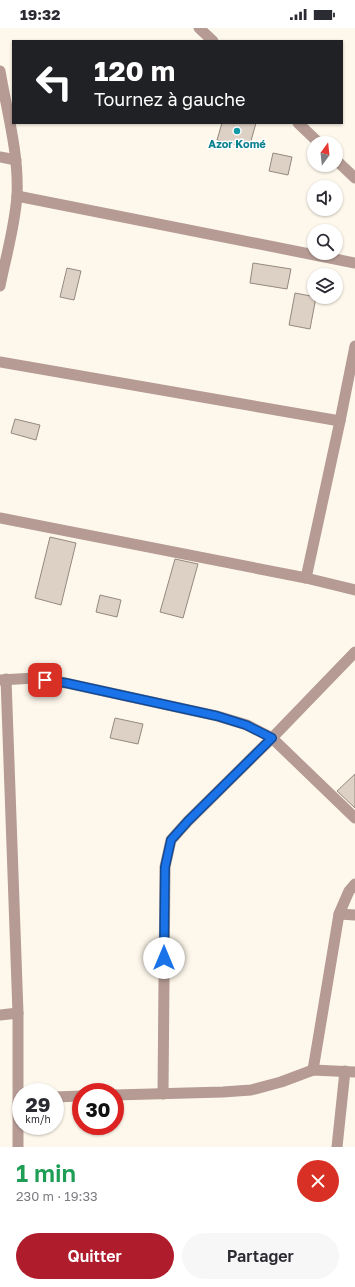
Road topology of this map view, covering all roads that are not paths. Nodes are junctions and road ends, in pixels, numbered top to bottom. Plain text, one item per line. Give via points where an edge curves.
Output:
1 (199, 28) edge
2 (212, 40) edge
3 (0, 71) edge
4 (299, 124) edge
5 (312, 136) edge
6 (0, 157) edge
7 (16, 160) junction
8 (343, 167) edge
9 (355, 178) edge
10 (17, 196) junction
11 (355, 263) edge
12 (0, 286) edge
13 (355, 346) edge
14 (0, 362) edge
15 (340, 421) junction
16 (0, 518) edge
17 (306, 578) junction
18 (355, 590) edge
19 (355, 652) edge
20 (3, 679) edge
21 (272, 738) junction
22 (355, 818) edge
23 (355, 884) edge
24 (339, 914) junction
25 (355, 916) edge
26 (18, 1013) junction
27 (0, 1015) edge
28 (313, 1070) junction
29 (350, 1072) edge
30 (19, 1083) edge
31 (163, 1094) junction
32 (124, 1095) edge
33 (18, 1135) edge
34 (18, 1147) edge
35 (337, 1147) edge

1 - 2 street
3 - 7 street
4 - 5 street
6 - 7 street
7 - 10 street
8 - 9 street
10 - 11 street
10 - 12 street
13 - 15 street
14 - 15 street
15 - 17 street
16 - 17 street
17 - 18 street
19 - 21 street
20 - 21 street via 35,678 66,683 209,714 246,725
20 - 26 street
21 - 22 street
21 - 31 street via 171,840 165,867
23 - 24 street
24 - 25 street
24 - 28 street
26 - 27 street
26 - 30 street
28 - 29 street
28 - 31 street via 251,1090
29 - 35 street
31 - 32 street
33 - 34 street

